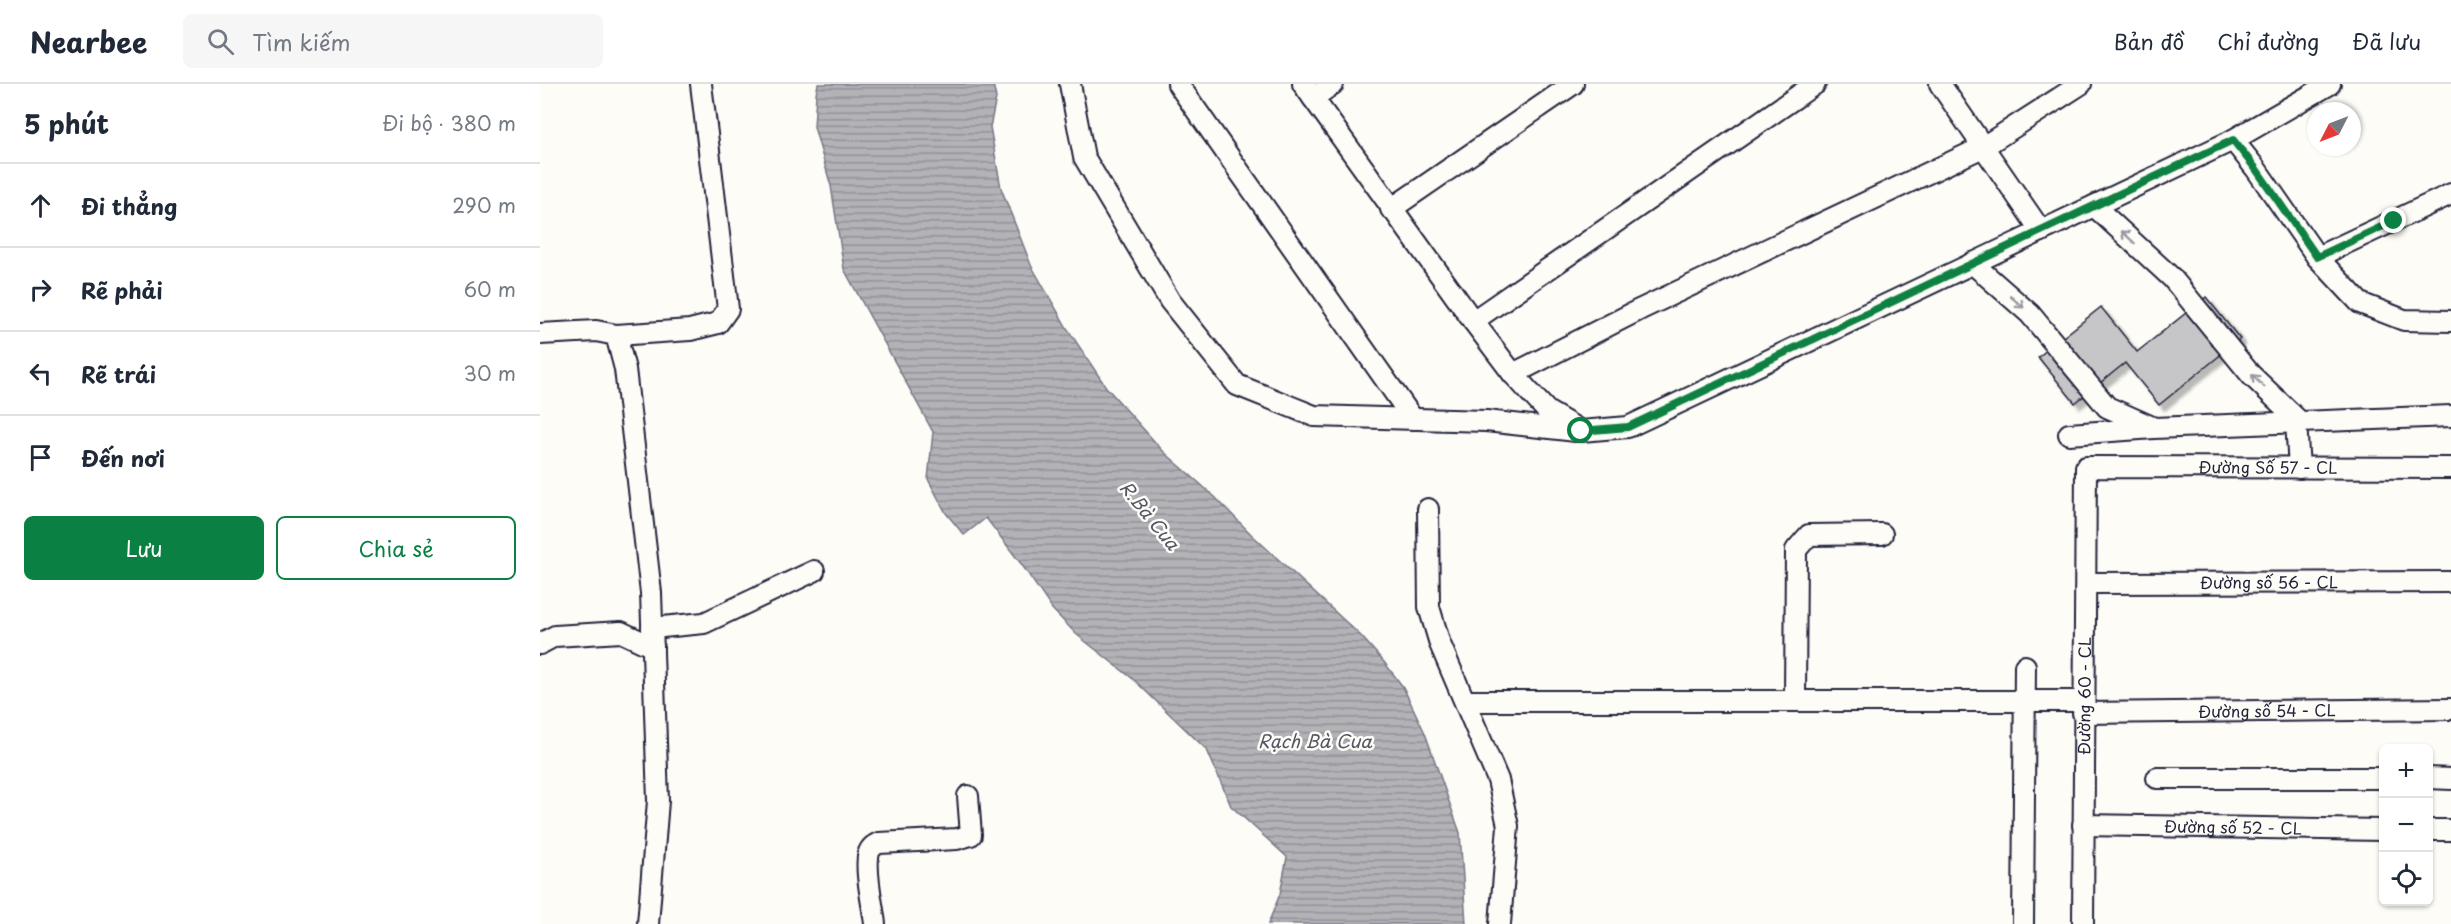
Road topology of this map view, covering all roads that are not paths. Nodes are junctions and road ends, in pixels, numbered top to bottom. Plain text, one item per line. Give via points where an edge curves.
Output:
1 (701, 84) edge
2 (1070, 84) edge
3 (1178, 84) edge
4 (1333, 84) edge
5 (1573, 84) edge
6 (1815, 84) edge
7 (1940, 84) edge
8 (2081, 84) edge
9 (2330, 84) edge
10 (1308, 91) edge
11 (2233, 140) junction
12 (1983, 147) junction
13 (2451, 194) edge
14 (2094, 206) junction
15 (1391, 209) junction
16 (2041, 231) junction
17 (2317, 257) junction
18 (1972, 264) junction
19 (1473, 321) junction
20 (2451, 321) edge
21 (540, 334) edge
22 (616, 335) junction
23 (1513, 374) junction
24 (2451, 416) edge
25 (1413, 419) junction
26 (2298, 422) junction
27 (2154, 428) junction
28 (1581, 431) junction
29 (2069, 434) dead end
30 (2086, 467) joint
31 (2299, 468) junction
32 (2451, 468) edge
33 (1428, 509) dead end
34 (1882, 534) dead end
35 (814, 571) dead end
36 (2451, 582) edge
37 (2086, 584) junction
38 (652, 637) junction
39 (540, 644) edge
40 (2025, 666) dead end
41 (2025, 700) junction
42 (1466, 701) junction
43 (1795, 701) junction
44 (2083, 707) junction
45 (2451, 710) edge
46 (2157, 778) dead end
47 (2379, 778) edge
48 (2433, 778) edge
49 (2451, 778) edge
50 (968, 796) dead end
51 (2083, 825) junction
52 (2379, 830) edge
53 (2433, 830) edge
54 (2451, 830) edge
55 (648, 924) edge
56 (875, 924) edge
57 (1500, 924) edge
58 (2023, 924) edge
59 (2083, 924) edge

1 - 22 street via 728,309 718,323 690,330
2 - 25 street via 1084,157 1170,301 1237,385 1314,416
3 - 25 street
4 - 10 street
5 - 15 street
6 - 19 street
7 - 12 street
8 - 12 street
9 - 11 street
10 - 15 street
11 - 14 street
11 - 17 street
12 - 16 street
12 - 23 street
13 - 17 street
14 - 16 street
26 -> 14 street via 2251,375 2172,278
15 - 19 street
16 - 18 street
17 - 20 street via 2360,303 2404,320
18 -> 27 street via 2030,314 2107,407
18 - 28 street via 1628,427
19 - 23 street
21 - 22 street via 596,331
22 - 38 street via 626,380 651,593
23 - 28 street via 1547,411
24 - 26 street
25 - 28 street
26 - 27 street
26 - 31 street
27 - 29 street
30 - 31 street, Đường Số 57 - CL
30 - 37 street, Đường 60 - CL
31 - 32 street, Đường Số 57 - CL
33 - 42 street via 1429,607 1440,644
34 - 43 street via 1809,535 1796,550
35 - 38 street via 704,623
36 - 37 street, Đường số 56 - CL
37 - 44 street, Đường 60 - CL
38 - 39 street via 621,632 555,636
38 - 55 street via 658,801
40 - 41 street
41 - 43 street, Đường số 54 - CL
41 - 44 street, Đường số 54 - CL
41 - 58 street
42 - 43 street, Đường số 54 - CL
42 - 57 street via 1498,780 1508,826
44 - 45 street, Đường số 54 - CL
44 - 51 street, Đường 60 - CL
46 - 47 street
48 - 49 street
50 - 56 street via 971,834 957,839 872,846 869,870
51 - 52 street, Đường số 52 - CL
51 - 59 street, Đường 60 - CL
53 - 54 street

